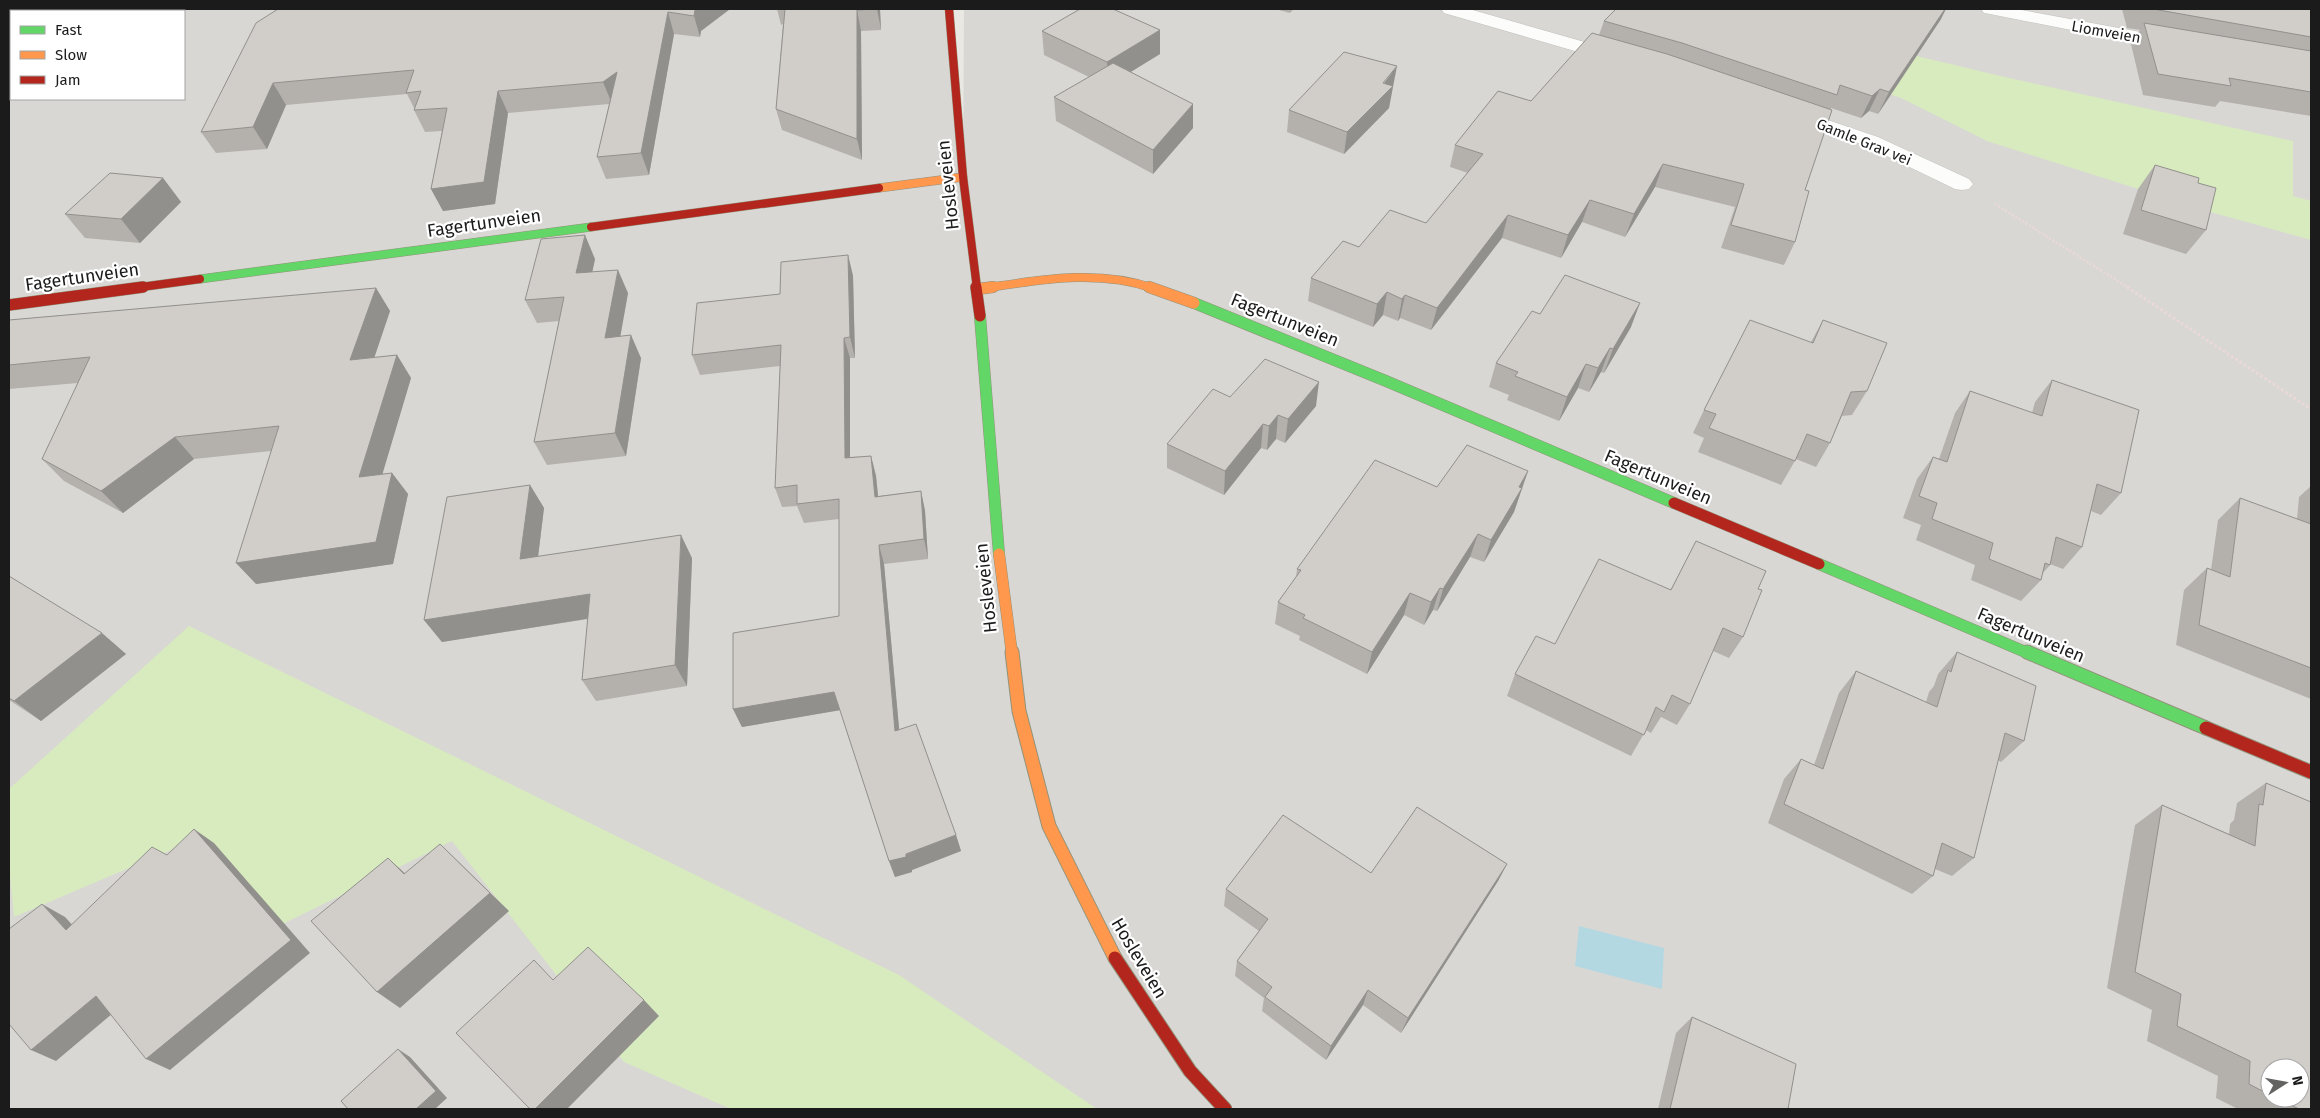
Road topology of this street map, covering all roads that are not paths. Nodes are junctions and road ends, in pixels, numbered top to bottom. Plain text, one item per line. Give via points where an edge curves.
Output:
1 (949, 9) edge
2 (1450, 9) edge
3 (1990, 9) edge
4 (2187, 46) edge
5 (1639, 63) edge
6 (1778, 110) edge
7 (963, 177) junction
8 (1962, 184) road end
9 (978, 289) junction
10 (9, 305) edge
11 (2311, 772) edge
12 (1225, 1109) edge

1 - 7 street, Hosleveien
2 - 5 street
3 - 4 street, Liomveien
6 - 8 street, Gamle Grav vei via 1871,141
7 - 9 street, Hosleveien
7 - 10 street, Fagertunveien
9 - 11 street, Fagertunveien via 1058,277 1130,280 1208,308
9 - 12 street, Hosleveien via 1004,607 1019,711 1049,826 1112,954 1190,1071

